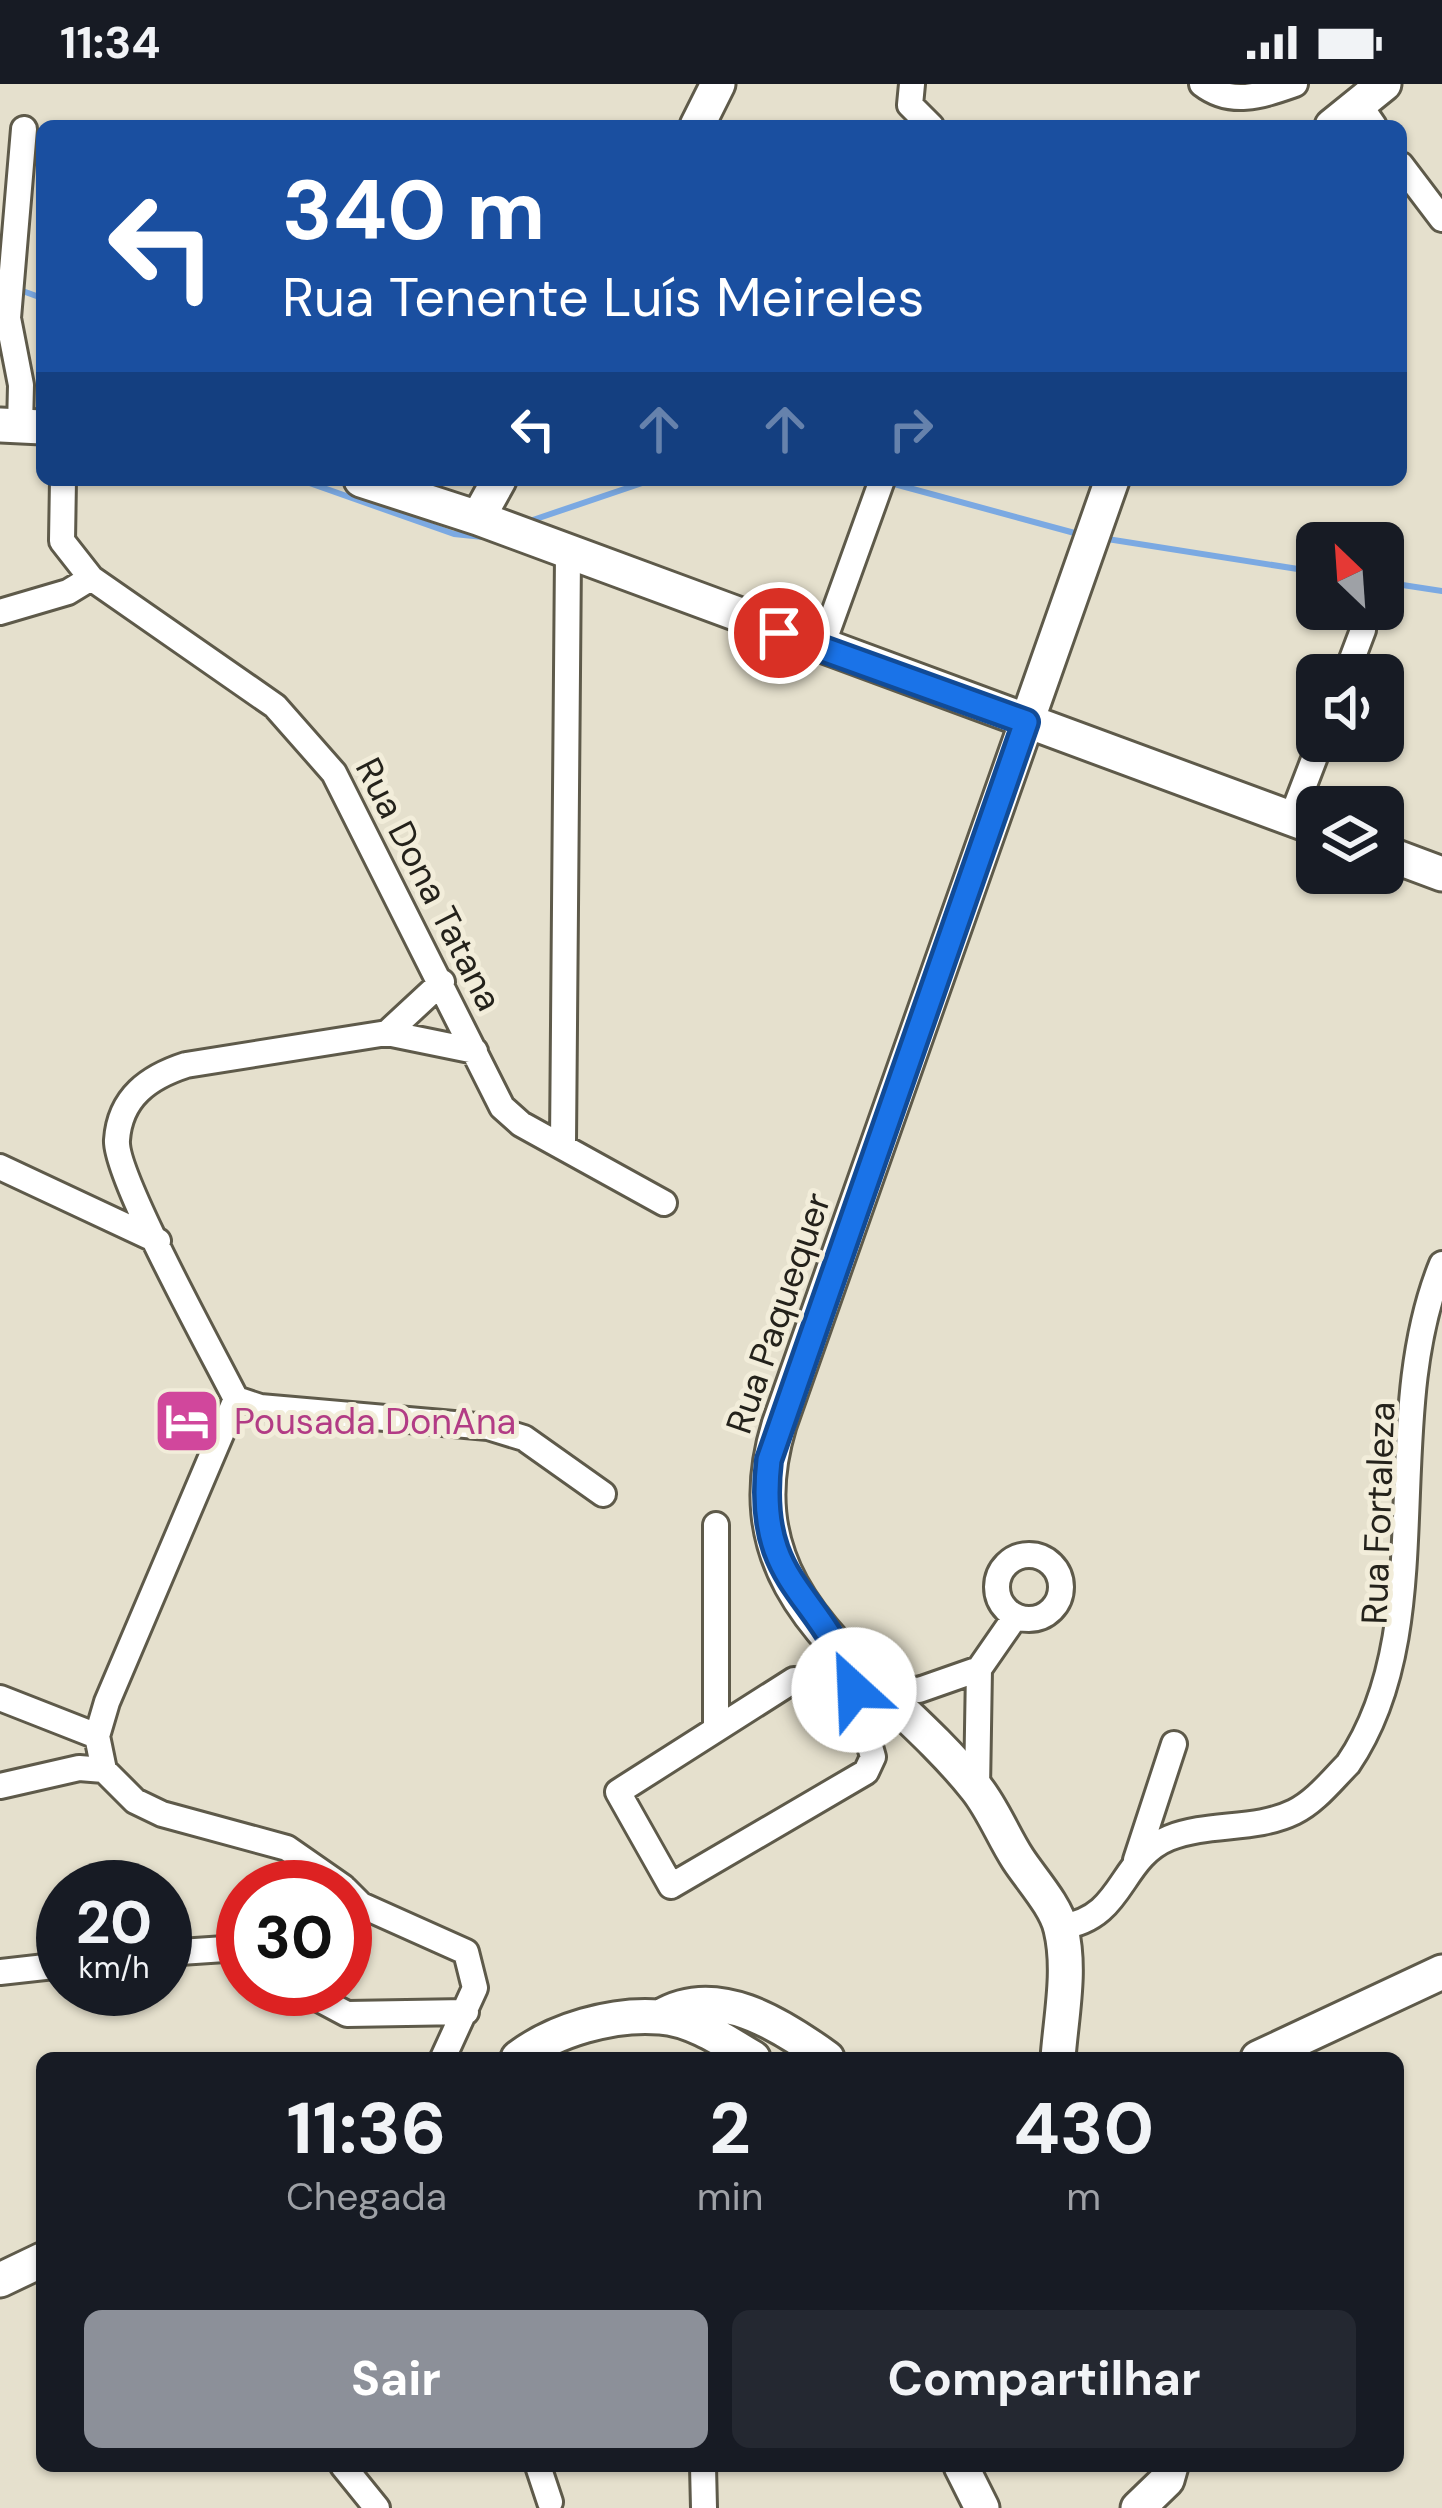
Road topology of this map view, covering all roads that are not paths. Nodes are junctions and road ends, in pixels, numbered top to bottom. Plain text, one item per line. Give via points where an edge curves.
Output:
1 (718, 84) edge
2 (912, 84) edge
3 (1202, 84) edge
4 (1295, 84) edge
5 (1372, 105) edge
6 (700, 120) edge
7 (925, 120) edge
8 (1343, 120) edge
9 (24, 129) dead end
10 (1407, 173) edge
11 (1442, 219) edge
12 (21, 426) edge
13 (64, 486) edge
14 (379, 486) edge
15 (498, 486) edge
16 (880, 486) edge
17 (1110, 486) edge
18 (485, 521) junction
19 (568, 555) junction
20 (91, 578) junction
21 (0, 612) edge
22 (1363, 630) dead end
23 (821, 649) junction
24 (1354, 654) edge
25 (1026, 722) junction
26 (1296, 821) edge
27 (1404, 860) edge
28 (1442, 874) edge
29 (442, 982) junction
30 (387, 1033) junction
31 (475, 1051) junction
32 (563, 1143) junction
33 (0, 1167) edge
34 (664, 1203) dead end
35 (158, 1241) junction
36 (1442, 1264) edge
37 (236, 1399) junction
38 (603, 1494) dead end
39 (716, 1525) dead end
40 (1016, 1617) dead end
41 (843, 1653) junction
42 (979, 1669) junction
43 (794, 1680) dead end
44 (879, 1688) junction
45 (0, 1698) edge
46 (716, 1726) junction
47 (98, 1736) junction
48 (1174, 1744) dead end
49 (104, 1770) junction
50 (0, 1786) edge
51 (977, 1789) junction
52 (304, 1860) edge
53 (1133, 1868) junction
54 (372, 1910) edge
55 (1061, 1927) junction
56 (36, 1968) edge
57 (0, 1972) edge
58 (1442, 1972) edge
59 (466, 2012) junction
60 (372, 2014) edge
61 (660, 2017) junction
62 (446, 2052) edge
63 (529, 2052) edge
64 (742, 2052) edge
65 (818, 2052) edge
66 (1059, 2052) edge
67 (1271, 2052) edge
68 (36, 2263) edge
69 (0, 2280) edge
70 (348, 2472) edge
71 (540, 2472) edge
72 (703, 2472) edge
73 (964, 2472) edge
74 (1169, 2472) edge
75 (550, 2502) dead end
76 (377, 2508) edge
77 (704, 2508) edge
78 (982, 2508) edge
79 (1138, 2508) edge

1 - 6 street
2 - 7 street via 910,105
3 - 4 street via 1256,98
5 - 8 street
9 - 12 street via 8,318
10 - 11 street
13 - 20 street, Rua Dona Tatana via 62,542
14 - 18 street
15 - 18 street
16 - 23 street
17 - 25 street, Rua Paquequer
18 - 19 street
19 - 23 street
19 - 32 street
20 - 21 street
20 - 29 street, Rua Dona Tatana via 235,675 304,735 334,773
22 - 24 street
23 - 25 street
25 - 26 street
25 - 41 street, Rua Paquequer via 769,1460 773,1550
27 - 28 street
29 - 30 street
29 - 31 street, Rua Dona Tatana
30 - 31 street
30 - 35 street via 186,1065 138,1089 116,1145
31 - 32 street, Rua Dona Tatana via 502,1107
32 - 34 street, Rua Dona Tatana
33 - 35 street
35 - 37 street
36 - 53 street, Rua Fortaleza via 1418,1349 1416,1618 1405,1672 1384,1717 1357,1755 1296,1811 1177,1835
37 - 38 street via 488,1427 524,1438
37 - 47 street
39 - 46 street
40 - 42 street
41 - 44 street, Rua Paquequer
41 - 46 street via 873,1757 866,1772 671,1886 618,1792
42 - 44 street via 919,1690
42 - 51 street
43 - 46 street
44 - 51 street, Rua Paquequer
45 - 47 street
47 - 49 street
48 - 53 street
49 - 50 street
49 - 52 street via 162,1814 287,1848
51 - 55 street, Rua Paquequer
53 - 55 street, Rua Fortaleza via 1108,1907
54 - 59 street via 466,1952 475,1988
55 - 66 street
56 - 57 street
58 - 67 street
59 - 60 street
59 - 62 street
61 - 63 street via 574,2028
61 - 64 street
61 - 65 street via 678,2006 729,2006
68 - 69 street
70 - 76 street
71 - 75 street
72 - 77 street
73 - 78 street
74 - 79 street

